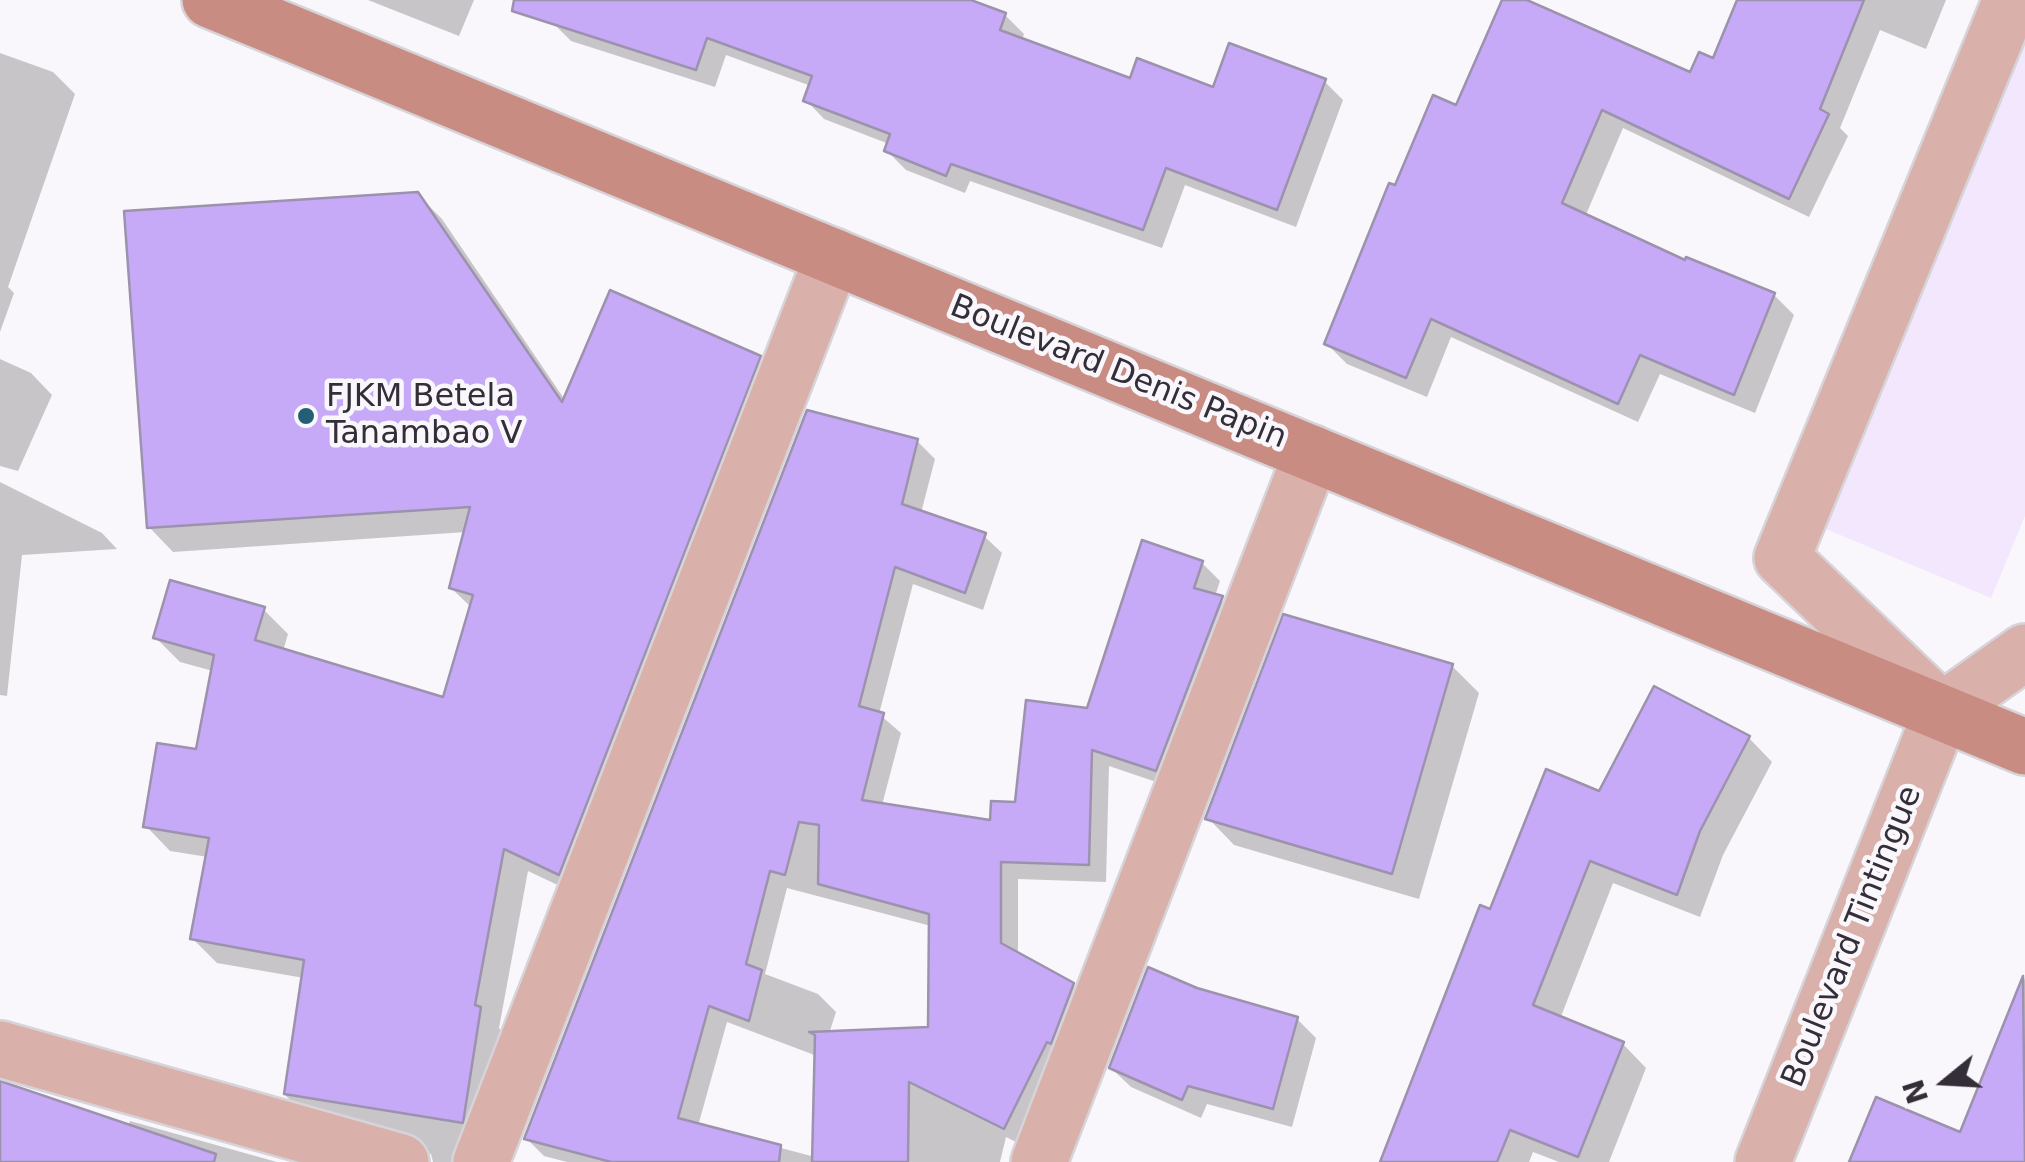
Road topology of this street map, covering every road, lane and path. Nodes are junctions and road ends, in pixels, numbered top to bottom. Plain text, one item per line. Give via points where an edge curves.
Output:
1 (210, 0) edge
2 (2011, 0) edge
3 (833, 256) junction
4 (1312, 453) junction
5 (2025, 652) edge
6 (1942, 711) junction
7 (2025, 747) edge
8 (0, 1048) edge
9 (401, 1162) edge
10 (481, 1162) edge
11 (1039, 1162) edge
12 (1763, 1162) edge

1 - 3 main road, Boulevard Denis Papin
2 - 6 street via 1782,558
3 - 4 main road, Boulevard Denis Papin
3 - 10 street
4 - 6 main road, Boulevard Denis Papin
4 - 11 street
5 - 6 street
6 - 7 main road, Boulevard Denis Papin
6 - 12 street, Boulevard Tintingue
8 - 9 street

